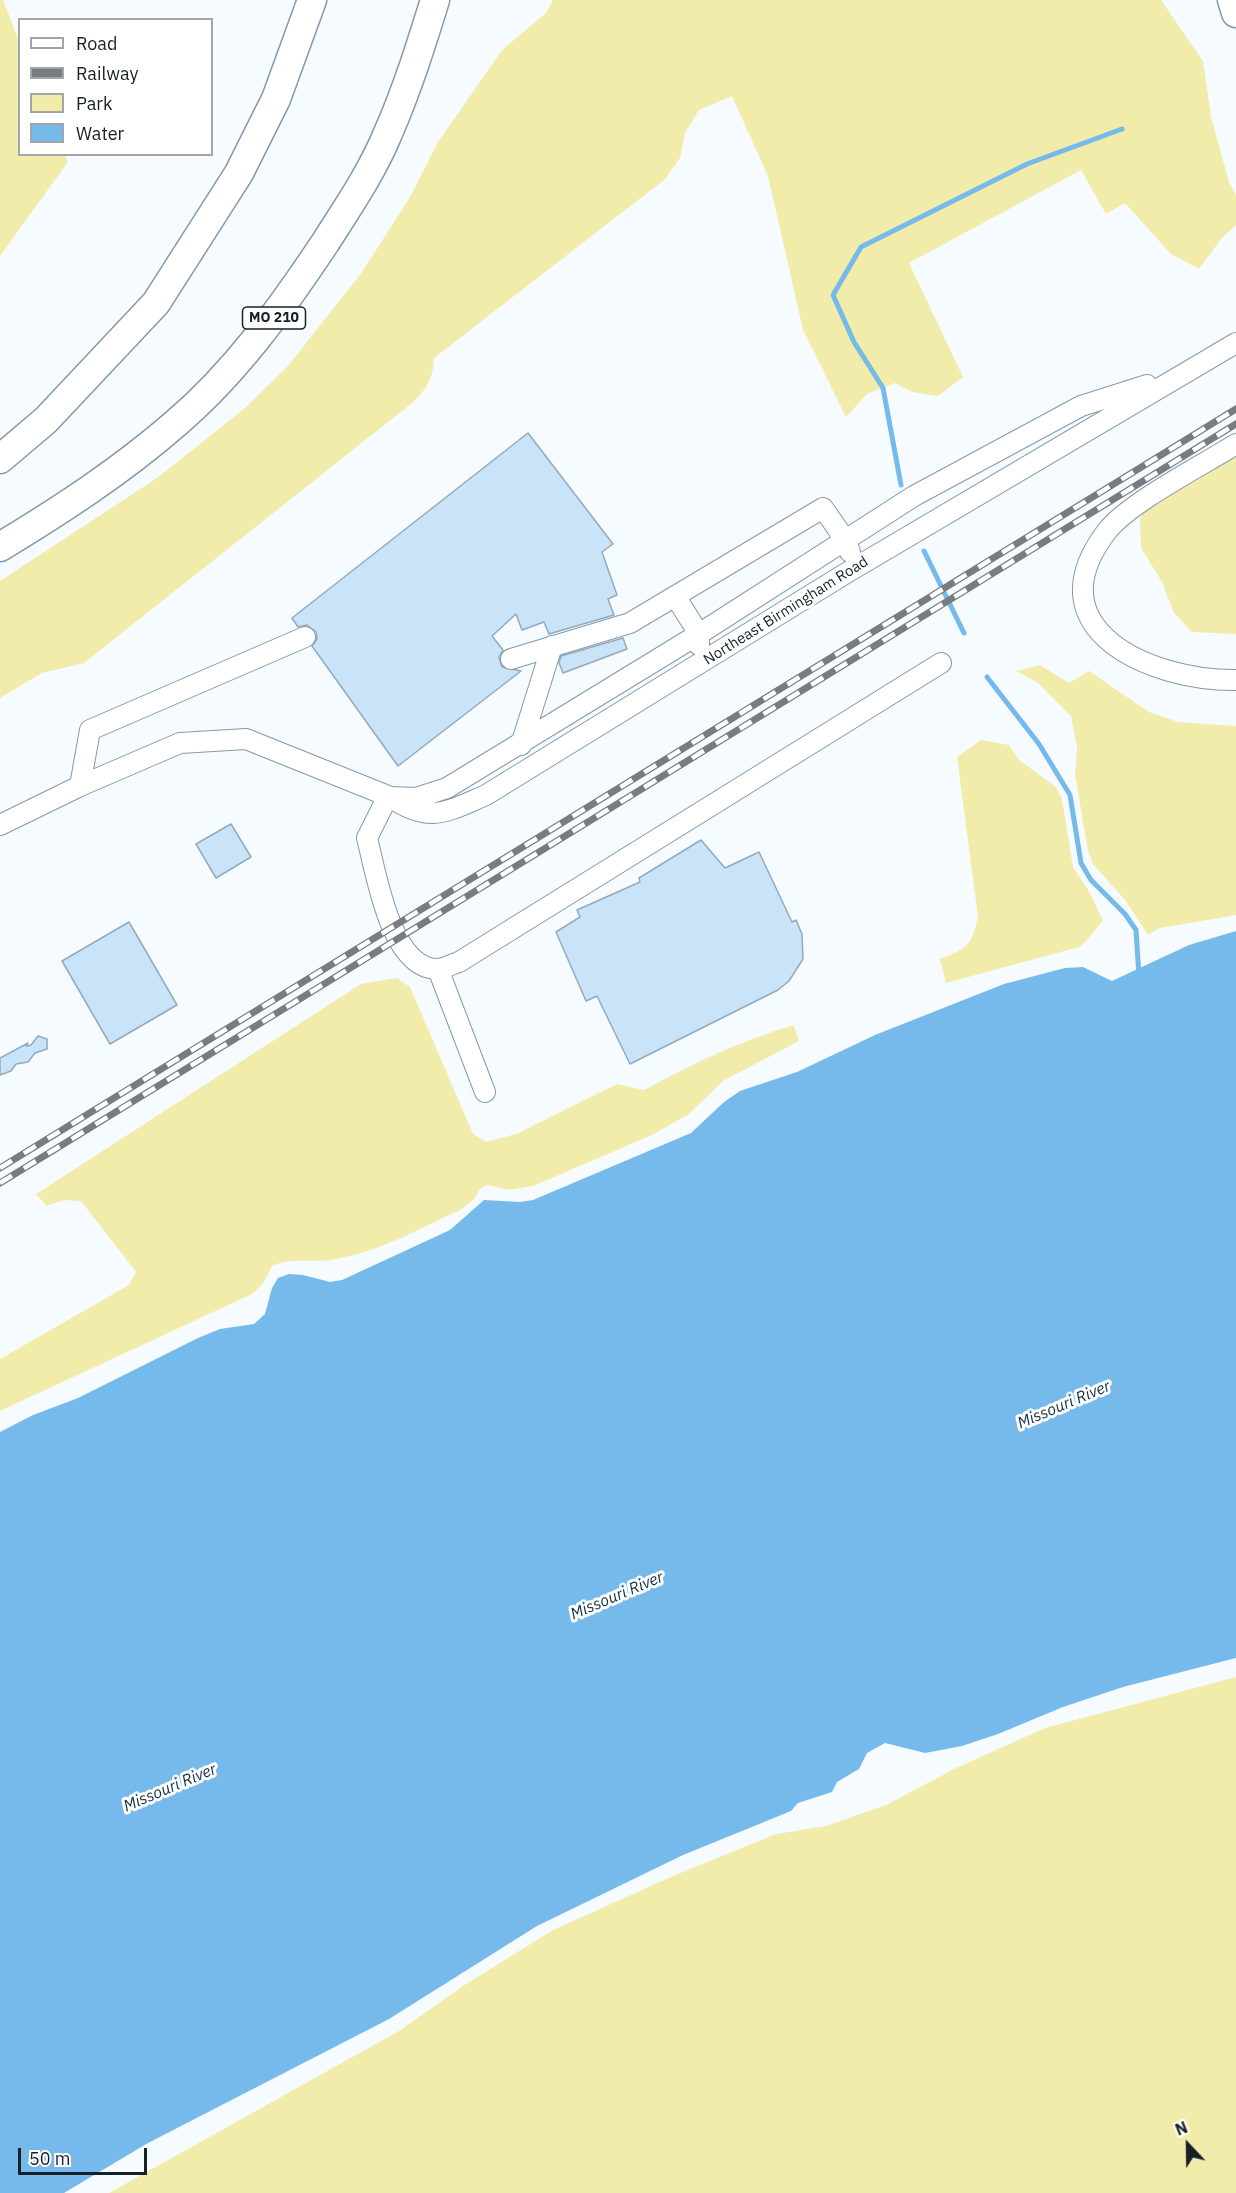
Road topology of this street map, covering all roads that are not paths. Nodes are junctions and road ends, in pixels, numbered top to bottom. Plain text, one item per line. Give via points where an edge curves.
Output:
1 (312, 0) edge
2 (435, 0) edge
3 (1232, 0) edge
4 (1236, 13) edge
5 (1236, 343) edge
6 (1178, 376) junction
7 (1236, 444) edge
8 (0, 459) edge
9 (846, 541) junction
10 (0, 547) edge
11 (848, 572) junction
12 (675, 596) junction
13 (699, 634) junction
14 (305, 637) dead end
15 (552, 646) junction
16 (511, 659) dead end
17 (941, 663) dead end
18 (693, 668) junction
19 (1236, 680) edge
20 (521, 744) junction
21 (80, 786) junction
22 (388, 796) junction
23 (0, 825) edge
24 (438, 969) junction
25 (485, 1092) dead end

1 - 8 highway via 276,99 239,174 156,303 46,420
2 - 10 highway, MO 210 via 388,135 355,198 268,326 220,382 176,424 69,504
3 - 4 highway
5 - 6 street, Northeast Birmingham Road
6 - 9 street, Northeast Birmingham Road via 1081,406 914,496
6 - 11 street, Northeast Birmingham Road
7 - 19 street via 1144,501 1109,529 1084,571 1081,587 1094,624 1134,659 1201,680
9 - 11 street via 851,555
9 - 12 street via 823,508
9 - 13 street, Northeast Birmingham Road
11 - 18 street, Northeast Birmingham Road
12 - 13 street
12 - 15 street via 630,623
13 - 18 street
13 - 20 street, Northeast Birmingham Road
14 - 21 street via 90,730
15 - 16 street
15 - 20 street
17 - 24 street via 459,962
18 - 22 street, Northeast Birmingham Road via 486,795 447,812 408,810
20 - 22 street, Northeast Birmingham Road via 447,788 416,798
21 - 22 street, Northeast Birmingham Road via 180,743 246,739
21 - 23 street, Northeast Birmingham Road
22 - 24 street via 367,838 388,920 398,939 422,966
24 - 25 street

